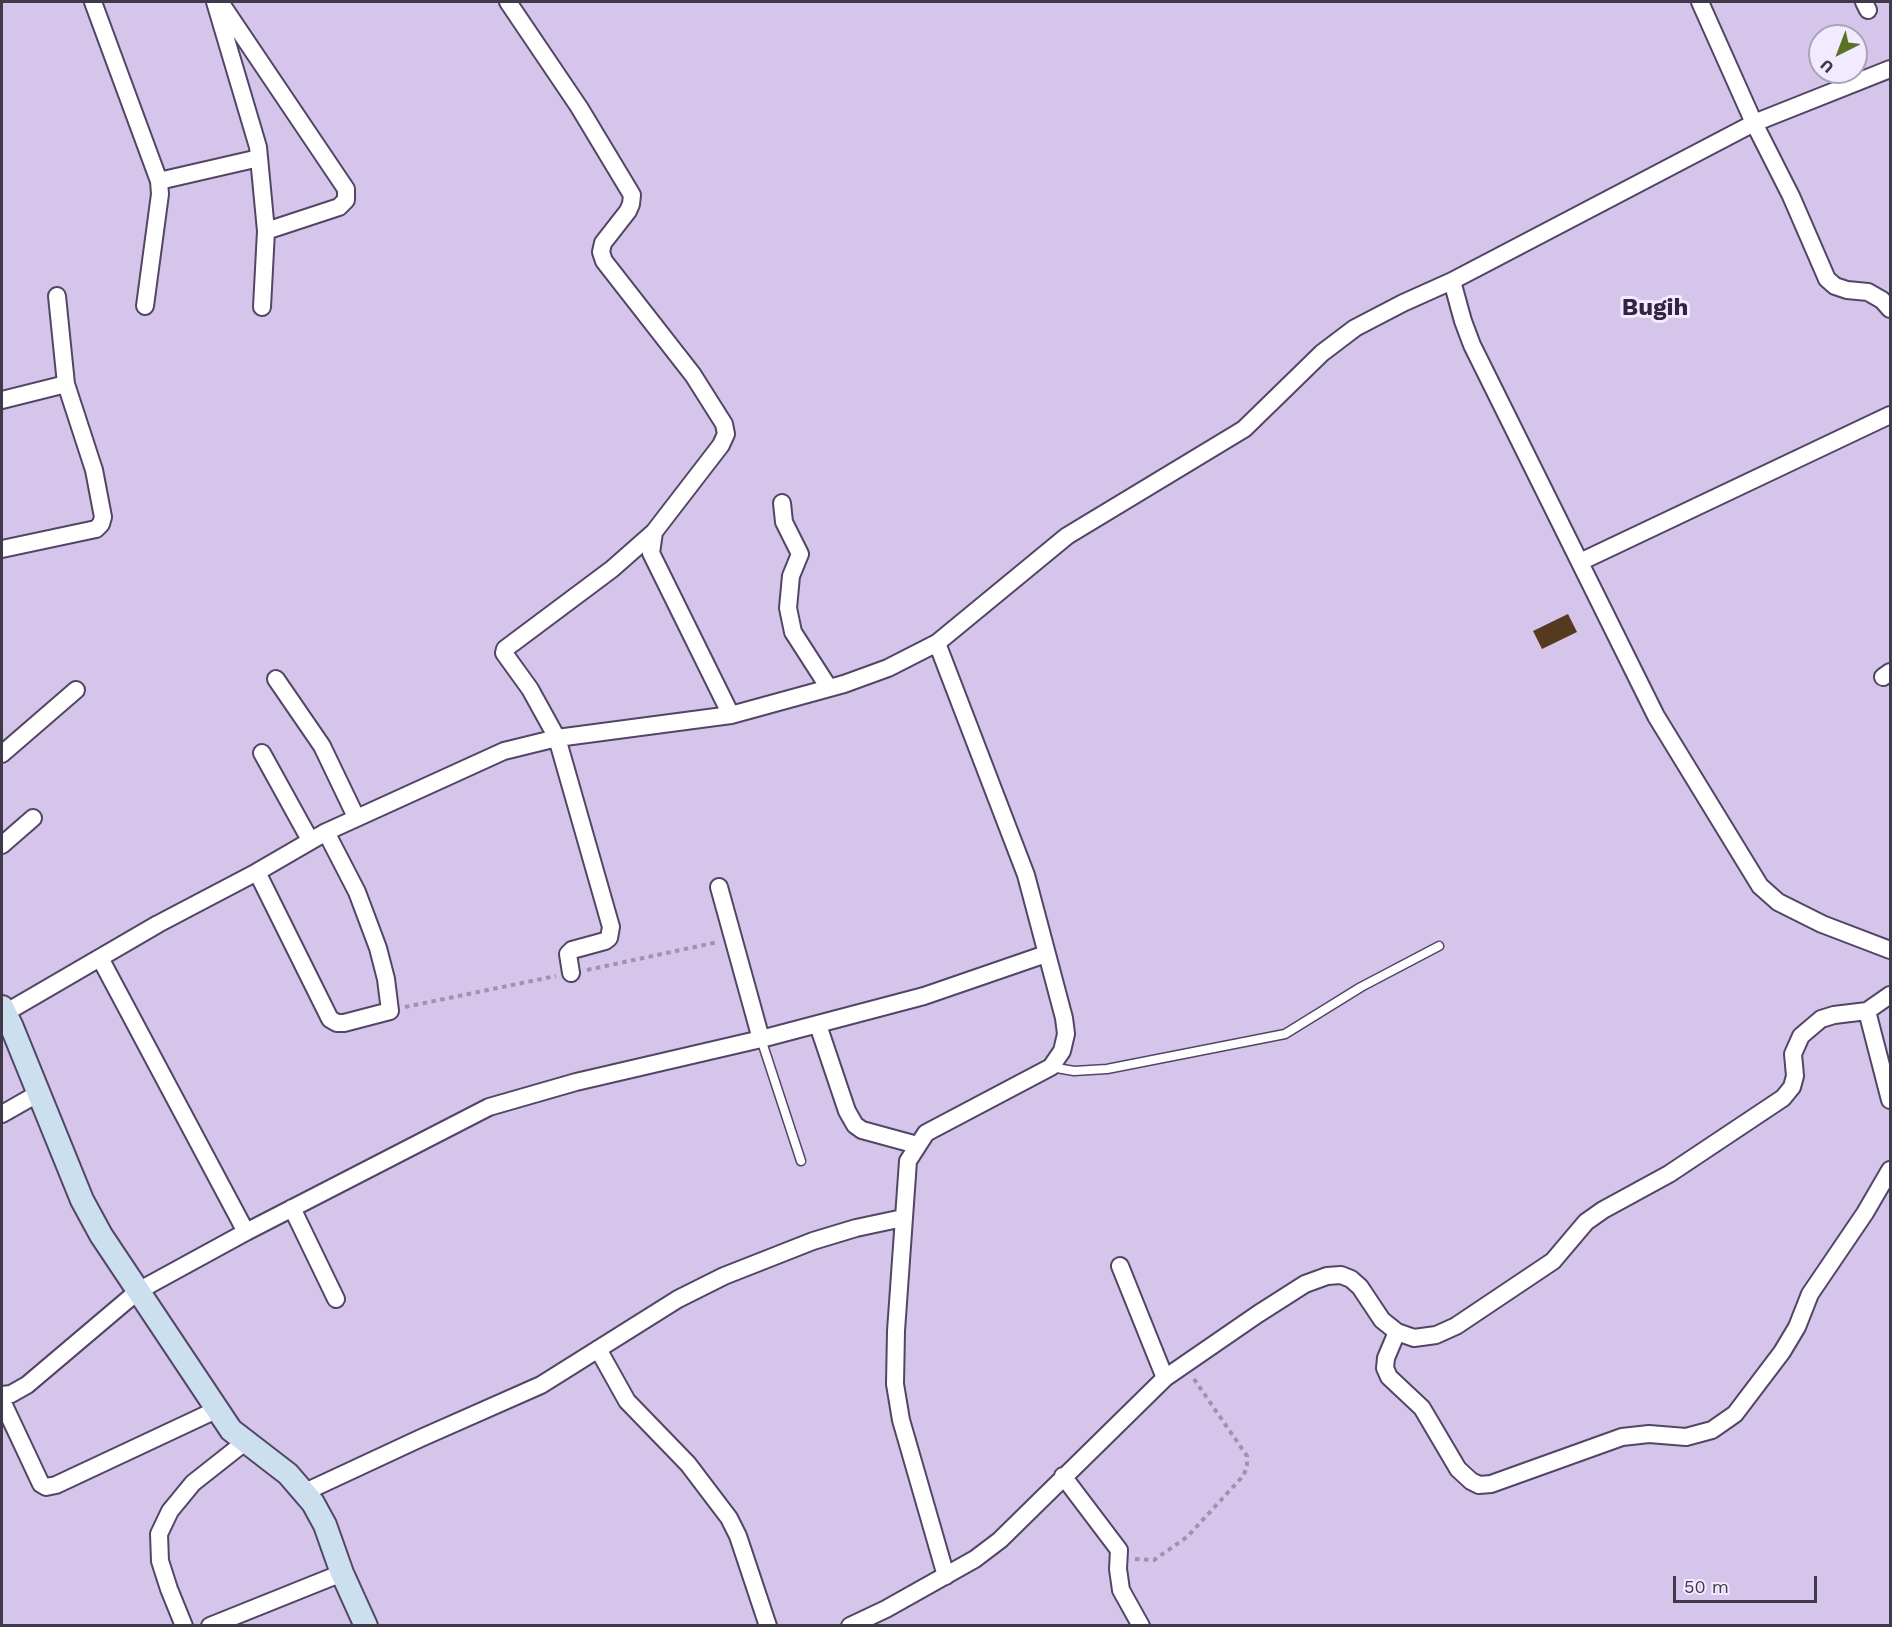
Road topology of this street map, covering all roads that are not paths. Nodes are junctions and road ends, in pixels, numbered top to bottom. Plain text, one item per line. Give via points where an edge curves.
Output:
1 (93, 2) edge
2 (214, 2) edge
3 (220, 2) edge
4 (508, 2) edge
5 (1700, 2) edge
6 (1890, 69) edge
7 (1754, 123) junction
8 (259, 158) junction
9 (159, 181) junction
10 (266, 231) junction
11 (1452, 281) junction
12 (57, 296) dead end
13 (145, 306) dead end
14 (262, 307) dead end
15 (1890, 309) edge
16 (66, 384) junction
17 (2, 400) edge
18 (1890, 415) edge
19 (782, 503) dead end
20 (654, 532) junction
21 (2, 549) edge
22 (1580, 562) junction
23 (937, 643) junction
24 (276, 680) dead end
25 (829, 688) junction
26 (76, 690) dead end
27 (730, 714) junction
28 (557, 738) junction
29 (262, 753) dead end
30 (2, 754) edge
31 (356, 817) junction
32 (33, 818) dead end
33 (326, 832) junction
34 (310, 840) junction
35 (2, 845) edge
36 (256, 872) junction
37 (719, 887) dead end
38 (1439, 946) dead end
39 (1890, 950) edge
40 (1046, 954) junction
41 (100, 958) junction
42 (571, 973) dead end
43 (1890, 995) edge
44 (1867, 1011) junction
45 (5, 1019) edge
46 (818, 1025) junction
47 (761, 1039) junction
48 (1051, 1067) junction
49 (39, 1093) junction
50 (1890, 1100) edge
51 (2, 1114) edge
52 (917, 1144) junction
53 (801, 1161) dead end
54 (1890, 1170) edge
55 (292, 1209) junction
56 (903, 1218) junction
57 (246, 1232) junction
58 (1120, 1266) dead end
59 (138, 1292) junction
60 (336, 1299) dead end
61 (1397, 1332) junction
62 (598, 1348) junction
63 (1165, 1378) junction
64 (2, 1395) edge
65 (2, 1401) edge
66 (216, 1410) junction
67 (245, 1442) junction
68 (1063, 1476) junction
69 (305, 1492) junction
70 (342, 1573) junction
71 (946, 1576) junction
72 (184, 1626) edge
73 (210, 1626) edge
74 (366, 1626) edge
75 (768, 1626) edge
76 (850, 1626) edge
77 (1142, 1626) edge

1 - 9 street
2 - 8 street
3 - 10 street via 346,189 346,200 339,207
4 - 20 street via 632,195 628,211 603,243 604,261 693,375 724,424 726,434 721,445
5 - 7 street
6 - 7 street
7 - 11 street
7 - 15 street via 1827,279 1847,290 1868,292
8 - 9 street
8 - 10 street
9 - 13 street
10 - 14 street
11 - 22 street via 1472,345
11 - 23 street via 1355,328 1322,353 1244,429 1067,536
12 - 16 street
16 - 17 street
16 - 21 street via 94,470 101,524 96,529
18 - 22 street
19 - 25 street via 784,522 800,554 791,576 788,608 793,632
20 - 27 street via 651,553
20 - 28 street via 612,569 505,649
22 - 39 street via 1656,716 1760,886 1778,902 1822,924
23 - 25 street via 888,668
23 - 40 street via 1026,875
24 - 31 street via 322,746
25 - 27 street
26 - 30 street
27 - 28 street
28 - 31 street via 504,752
28 - 42 street via 611,927 605,941 568,954
29 - 34 street
31 - 33 street
32 - 35 street
33 - 34 street
33 - 36 street via 357,892 378,948 390,1011 344,1023 330,1019
34 - 36 street
36 - 41 street
37 - 47 street
38 - 48 lane via 1361,987 1285,1034 1107,1069 1074,1071
40 - 46 street via 924,996
40 - 48 street via 1066,1034 1062,1051
41 - 45 street
41 - 57 street
43 - 44 street
44 - 50 street
44 - 61 street via 1821,1019 1801,1036 1793,1054 1792,1087 1783,1098 1669,1174 1586,1221 1553,1261 1456,1326 1436,1335 1414,1338
45 - 49 street
46 - 47 street
46 - 52 street via 855,1125
47 - 53 lane
47 - 55 street via 576,1082 489,1107
48 - 52 street via 926,1133
49 - 51 street
49 - 59 street via 82,1200
52 - 56 street via 908,1161
54 - 61 street via 1810,1294 1782,1352 1736,1414 1712,1430 1686,1437 1622,1437 1479,1485 1458,1469 1422,1408 1389,1377 1386,1358
55 - 57 street
55 - 60 street
56 - 62 street via 813,1241 724,1276
56 - 71 street via 895,1384 901,1420
57 - 59 street
58 - 63 street
59 - 64 street via 27,1385
59 - 66 street
61 - 63 street via 1382,1320 1351,1279 1327,1276 1305,1284 1257,1314
62 - 69 street via 541,1385
62 - 75 street via 627,1401 688,1464 729,1518
63 - 68 street
65 - 66 street via 40,1484 46,1487
66 - 67 street
67 - 69 street
67 - 72 street via 193,1483 170,1511 159,1534 160,1561
68 - 71 street via 1000,1540
68 - 77 street via 1119,1550 1121,1590
69 - 70 street via 325,1525
70 - 73 street
70 - 74 street
71 - 76 street

